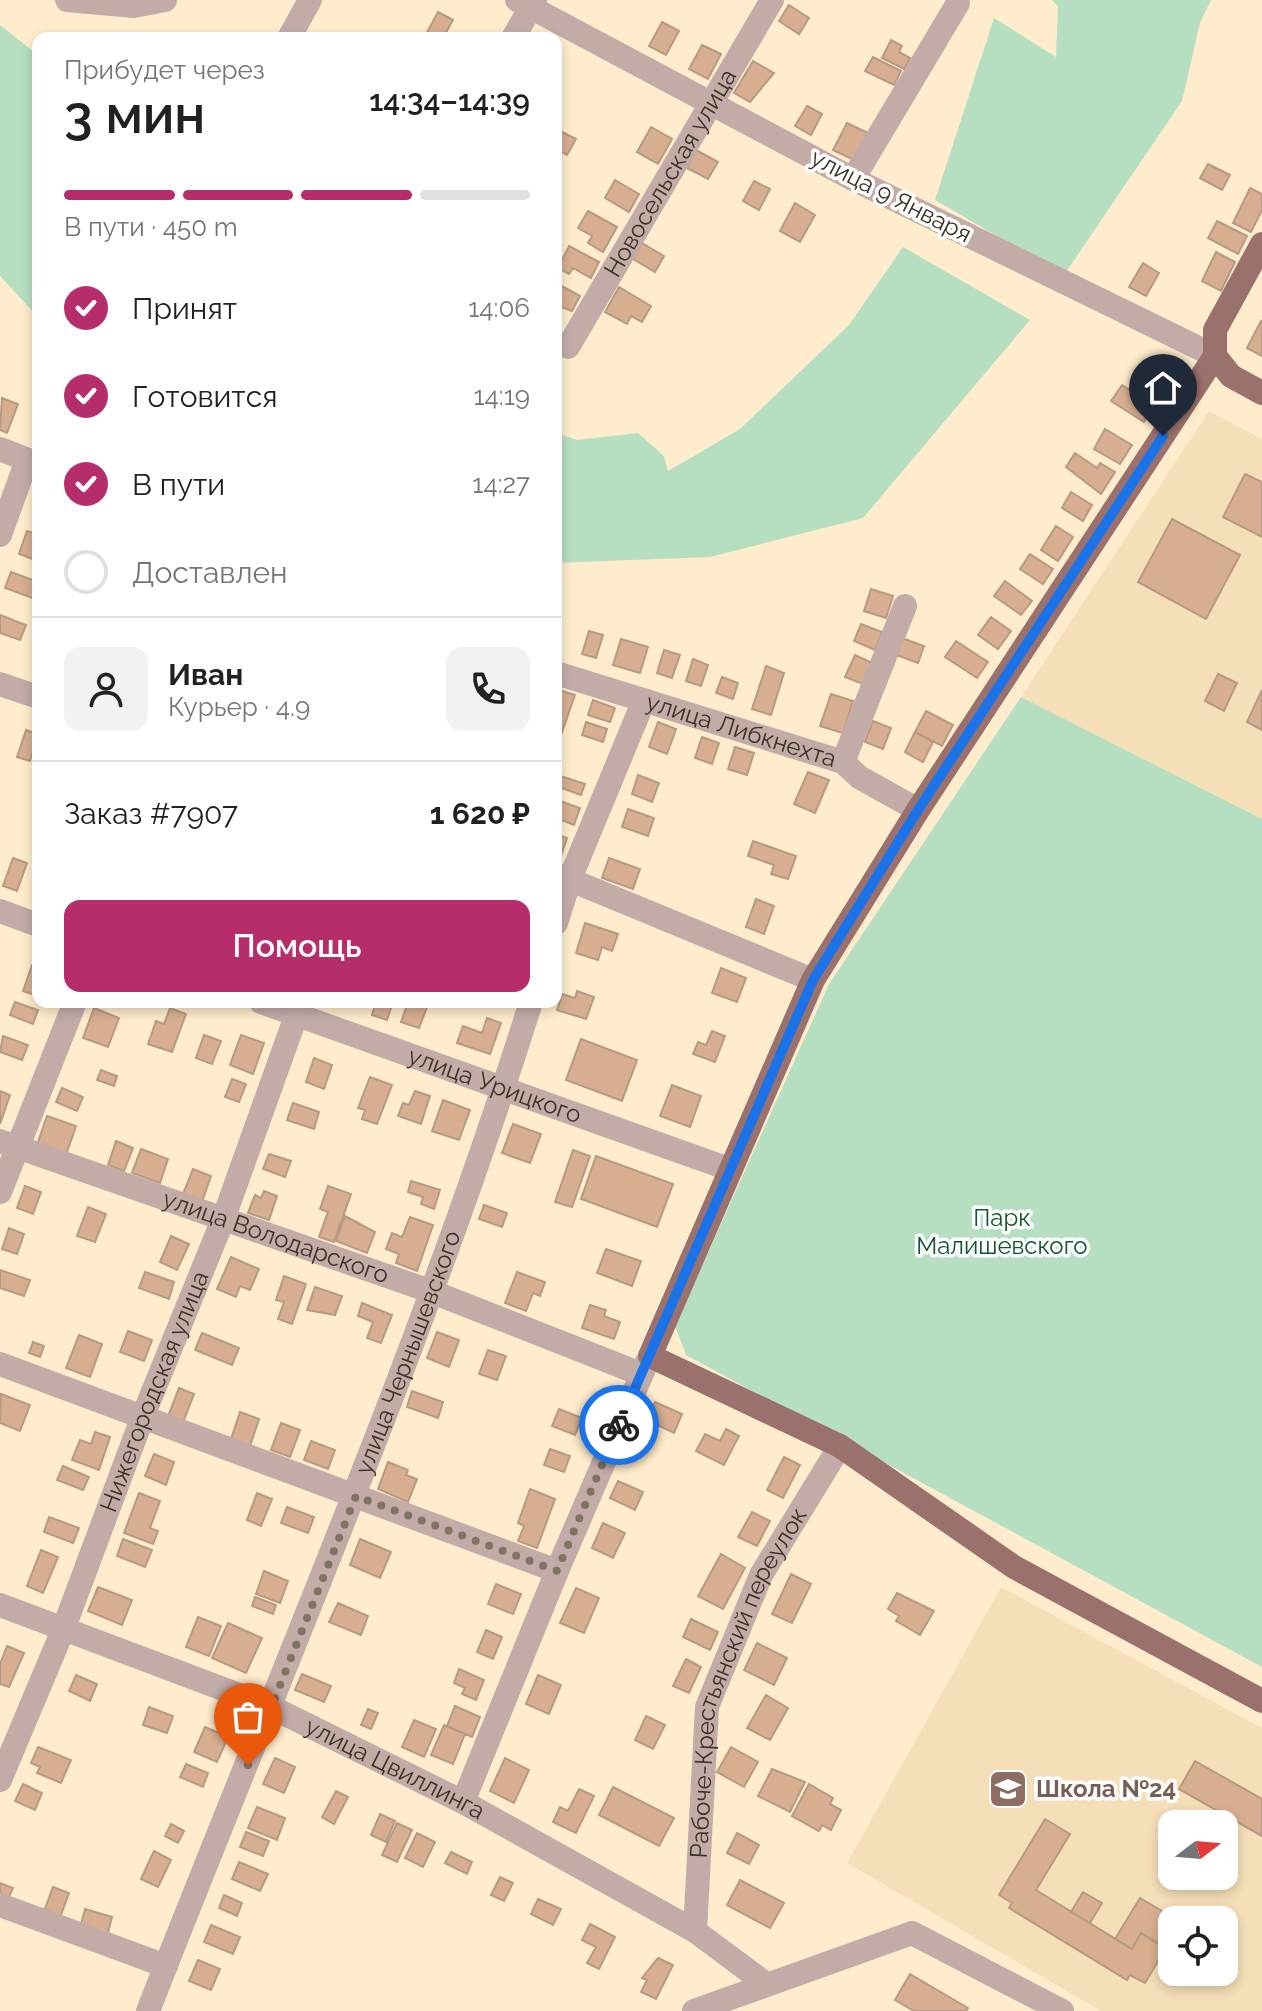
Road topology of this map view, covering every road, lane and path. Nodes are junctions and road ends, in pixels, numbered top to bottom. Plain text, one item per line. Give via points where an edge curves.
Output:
1 (67, 0) edge
2 (165, 0) edge
3 (310, 0) edge
4 (772, 0) edge
5 (528, 2) edge
6 (958, 3) dead end
7 (292, 32) edge
8 (516, 32) edge
9 (713, 103) junction
10 (853, 179) junction
11 (1262, 244) edge
12 (568, 347) dead end
13 (1215, 356) junction
14 (1262, 393) edge
15 (0, 449) edge
16 (32, 462) edge
17 (0, 535) edge
18 (905, 606) dead end
19 (562, 675) edge
20 (0, 684) edge
21 (32, 695) edge
22 (644, 700) junction
23 (843, 762) junction
24 (918, 810) junction
25 (563, 876) edge
26 (0, 911) edge
27 (32, 923) edge
28 (813, 980) junction
29 (72, 1008) edge
30 (299, 1008) edge
31 (529, 1008) edge
32 (504, 1087) junction
33 (10, 1144) edge
34 (729, 1169) junction
35 (0, 1192) edge
36 (224, 1217) junction
37 (430, 1291) junction
38 (0, 1364) edge
39 (645, 1365) junction
40 (143, 1416) junction
41 (840, 1446) junction
42 (356, 1496) junction
43 (557, 1571) junction
44 (0, 1605) edge
45 (63, 1630) junction
46 (1262, 1701) edge
47 (271, 1707) junction
48 (0, 1780) edge
49 (463, 1802) junction
50 (0, 1905) edge
51 (695, 1931) junction
52 (166, 1966) junction
53 (766, 1984) junction
54 (723, 2008) edge
55 (148, 2011) edge
56 (694, 2011) edge
57 (1062, 2011) edge

1 - 2 street via 134,6
3 - 7 street
4 - 9 street, Новосельская улица
5 - 8 street
5 - 9 street, улица 9 Января
6 - 10 street
9 - 10 street, улица 9 Января
9 - 12 street, Новосельская улица
10 - 13 street, улица 9 Января
11 - 13 main road via 1215,330
13 - 14 main road, улица 9 Января via 1231,376
13 - 24 main road
15 - 16 street
16 - 17 street
18 - 23 street
19 - 22 street, улица Либкнехта
20 - 21 street
22 - 23 street, улица Либкнехта
22 - 25 street
23 - 24 street, улица Либкнехта via 859,777
24 - 28 main road
25 - 28 street
26 - 27 street
28 - 34 main road
29 - 33 street
30 - 32 street, улица Урицкого
30 - 36 street, Нижегородская улица
31 - 32 street, улица Чернышевского
32 - 34 street, улица Урицкого
32 - 37 street, улица Чернышевского
33 - 35 street
33 - 36 street, улица Володарского
34 - 39 main road
36 - 37 street, улица Володарского
36 - 40 street, Нижегородская улица
37 - 39 street, улица Володарского
37 - 42 street, улица Чернышевского
38 - 40 street
39 - 41 main road
39 - 43 street
40 - 42 street
40 - 45 street, Нижегородская улица
41 - 46 main road via 1014,1567
41 - 51 street, Рабоче-Крестьянский переулок via 761,1575 707,1707
42 - 43 street
42 - 47 street, улица Чернышевского
43 - 49 street
44 - 45 street, улица Цвиллинга
45 - 47 street, улица Цвиллинга
45 - 48 street, Нижегородская улица
47 - 49 street, улица Цвиллинга
47 - 52 street, улица Чернышевского
49 - 51 street, улица Цвиллинга
50 - 52 street
51 - 53 street, улица Цвиллинга
52 - 55 street, улица Чернышевского
53 - 54 street
53 - 57 street via 912,1933
54 - 56 street

